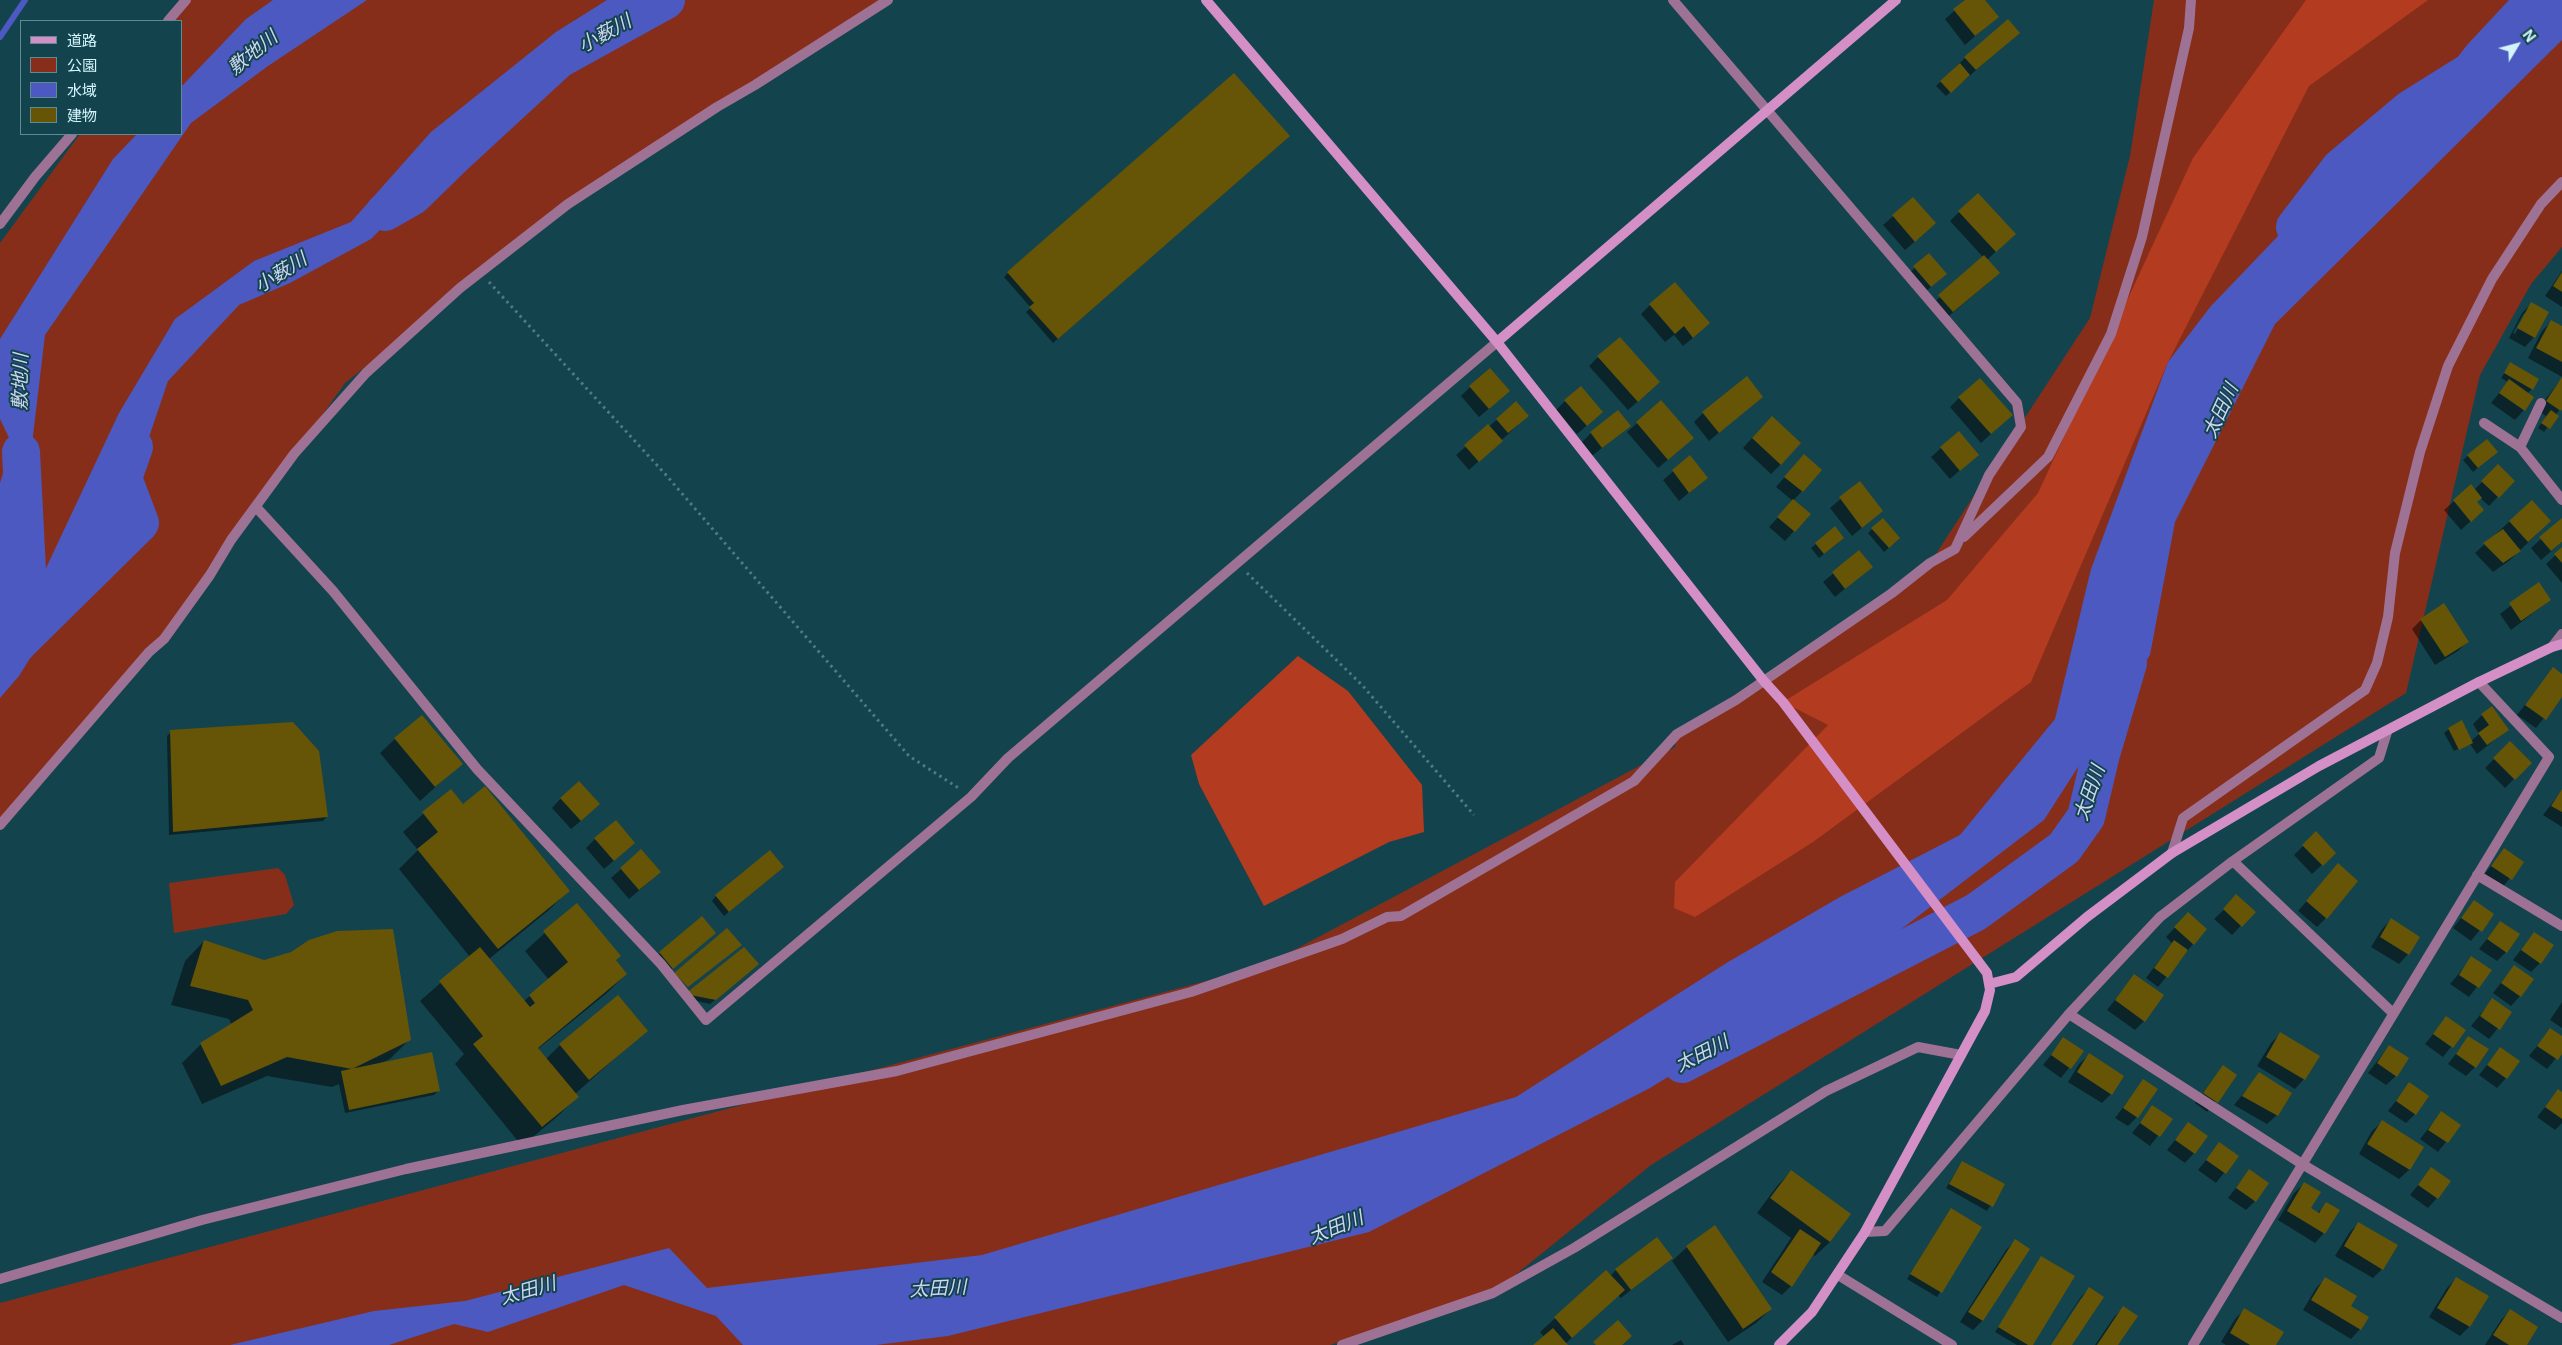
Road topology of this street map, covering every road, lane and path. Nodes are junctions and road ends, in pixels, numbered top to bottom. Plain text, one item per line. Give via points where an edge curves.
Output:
1 (186, 0) edge
2 (888, 0) edge
3 (1206, 0) edge
4 (1673, 0) edge
5 (1896, 0) edge
6 (2191, 0) edge
7 (169, 20) edge
8 (1768, 110) junction
9 (71, 135) edge
10 (2562, 182) edge
11 (0, 224) edge
12 (480, 273) junction
13 (1497, 342) junction
14 (2541, 403) dead end
15 (2484, 423) dead end
16 (2520, 446) junction
17 (2562, 500) edge
18 (256, 507) junction
19 (1961, 540) junction
20 (1237, 562) junction
21 (2562, 634) edge
22 (2557, 645) edge
23 (1763, 680) junction
24 (2479, 682) junction
25 (2387, 732) junction
26 (971, 797) junction
27 (1474, 815) dead end
28 (0, 825) edge
29 (2172, 853) junction
30 (2233, 861) junction
31 (2477, 875) junction
32 (2562, 926) edge
33 (1988, 979) junction
34 (2393, 1013) junction
35 (2069, 1014) junction
36 (1961, 1055) junction
37 (2302, 1164) junction
38 (1865, 1232) junction
39 (1838, 1275) junction
40 (0, 1279) edge
41 (2562, 1318) edge
42 (1342, 1345) edge
43 (1779, 1345) edge
44 (1952, 1345) edge
45 (2193, 1345) edge

1 - 7 street
2 - 12 street via 568,204
3 - 13 street
4 - 8 street
5 - 8 street
6 - 19 street via 2189,28 2142,237 2111,334 2048,458
8 - 13 street
8 - 19 street via 2017,403 2020,427 1989,475
9 - 11 street
10 - 29 street via 2541,204 2492,278 2448,366 2420,452 2395,553 2382,645 2365,690 2183,818
12 - 18 street via 366,374 294,454
12 - 26 path via 666,475 909,756
13 - 20 street
13 - 23 street
14 - 16 street
15 - 16 street
16 - 17 street
18 - 26 street via 333,591 477,769 661,964 706,1020
18 - 28 street via 164,639 149,652
19 - 23 street via 1956,548
20 - 26 street via 1008,758
20 - 27 path via 1362,685
21 - 22 street
22 - 24 street
23 - 33 street via 1783,702
23 - 40 street via 1736,700 1677,734 1634,781 1401,916 1387,917 1342,939 1191,992 897,1072 683,1110 406,1169 202,1220
24 - 25 street
24 - 31 street via 2549,757
25 - 29 street via 2319,766
25 - 30 street via 2379,758
29 - 33 street via 2087,917 2016,978
30 - 34 street
30 - 35 street via 2160,918
31 - 32 street
31 - 34 street
33 - 36 street via 1990,990 1985,1011
34 - 37 street
35 - 37 street
35 - 38 street via 1885,1231
36 - 38 street
36 - 42 street via 1918,1047 1826,1091 1574,1248 1493,1293
37 - 41 street
37 - 45 street
38 - 39 street
39 - 43 street via 1812,1312
39 - 44 street

